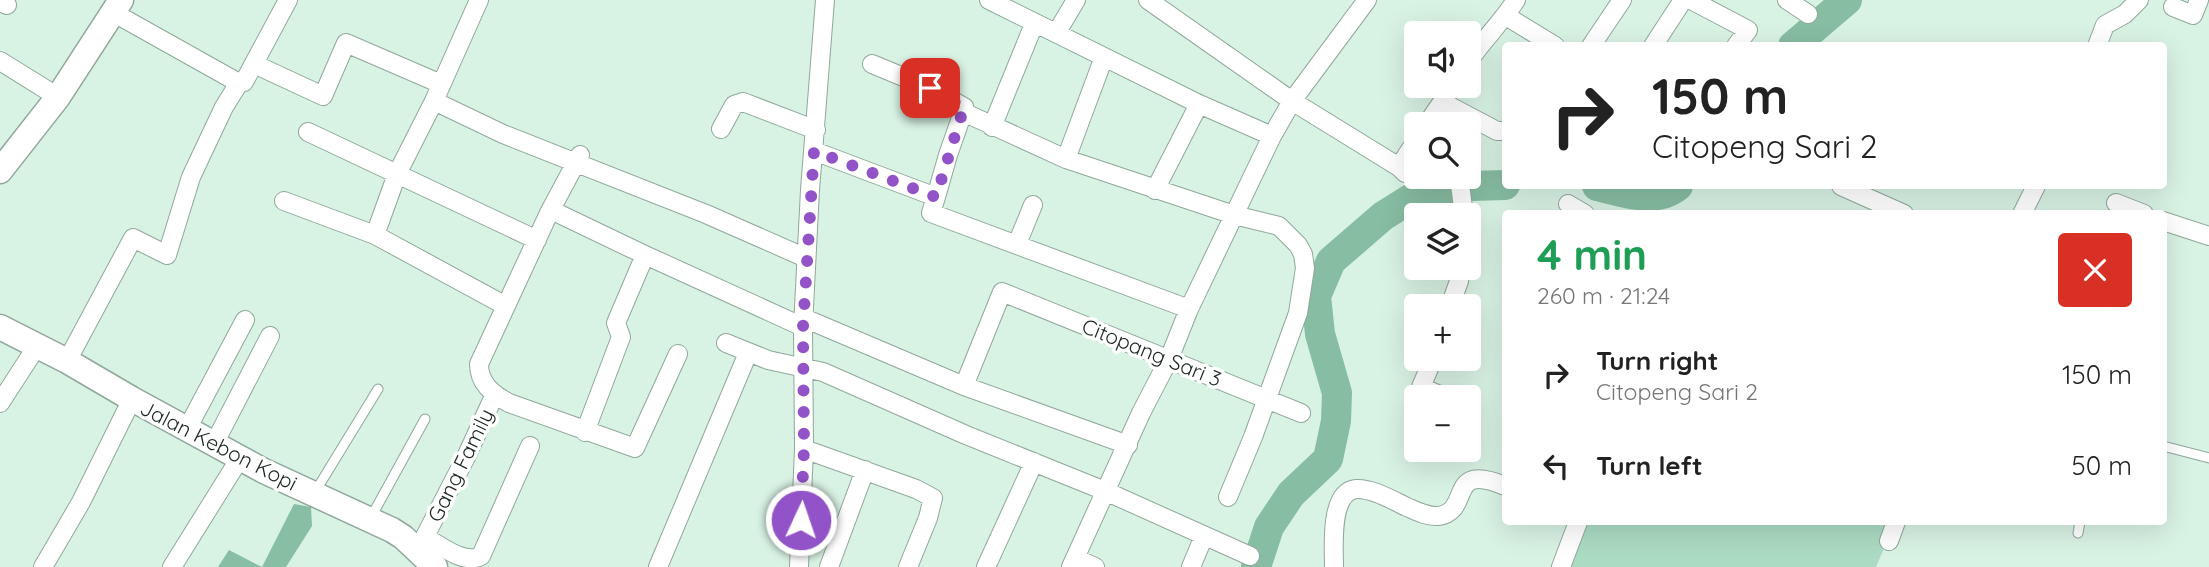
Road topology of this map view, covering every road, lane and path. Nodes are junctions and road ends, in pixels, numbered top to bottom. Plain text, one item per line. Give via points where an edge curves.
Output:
1 (288, 0) edge
2 (479, 0) edge
3 (825, 0) edge
4 (989, 0) edge
5 (1076, 0) edge
6 (1148, 0) edge
7 (1367, 0) edge
8 (1516, 0) edge
9 (1622, 0) edge
10 (1683, 0) edge
11 (1691, 0) edge
12 (1787, 0) edge
13 (2139, 0) edge
14 (2199, 0) edge
15 (118, 6) edge
16 (2173, 7) dead end
17 (1808, 14) dead end
18 (1506, 16) junction
19 (1034, 24) junction
20 (1057, 32) junction
21 (1548, 42) edge
22 (1594, 42) edge
23 (1656, 42) edge
24 (1739, 42) edge
25 (2099, 42) edge
26 (1481, 43) edge
27 (1104, 57) junction
28 (0, 61) edge
29 (254, 64) junction
30 (872, 64) dead end
31 (241, 83) junction
32 (438, 92) junction
33 (58, 97) junction
34 (1444, 98) edge
35 (1292, 101) junction
36 (1441, 103) junction
37 (1199, 104) junction
38 (1435, 112) edge
39 (963, 113) junction
40 (992, 127) junction
41 (721, 129) dead end
42 (816, 130) junction
43 (1502, 131) edge
44 (308, 132) dead end
45 (1272, 136) junction
46 (814, 151) junction
47 (578, 159) junction
48 (1066, 159) junction
49 (1404, 168) edge
50 (0, 171) edge
51 (397, 174) junction
52 (1848, 189) edge
53 (2034, 189) edge
54 (1155, 190) junction
55 (284, 201) dead end
56 (2116, 203) dead end
57 (1568, 204) dead end
58 (934, 205) junction
59 (1033, 205) dead end
60 (551, 209) junction
61 (1578, 210) edge
62 (1895, 210) edge
63 (2024, 210) edge
64 (2134, 210) edge
65 (1234, 215) junction
66 (2167, 222) edge
67 (375, 235) junction
68 (2209, 236) edge
69 (537, 240) junction
70 (1017, 244) junction
71 (645, 255) junction
72 (806, 258) junction
73 (506, 306) junction
74 (1189, 309) junction
75 (245, 320) dead end
76 (803, 322) junction
77 (0, 327) edge
78 (270, 336) dead end
79 (726, 342) dead end
80 (37, 345) junction
81 (748, 353) junction
82 (678, 354) dead end
83 (1169, 359) junction
84 (67, 361) junction
85 (803, 366) junction
86 (964, 386) junction
87 (379, 388) dead end
88 (495, 394) junction
89 (132, 399) junction
90 (1267, 399) junction
91 (0, 403) edge
92 (1301, 413) dead end
93 (425, 419) dead end
94 (187, 429) junction
95 (585, 432) junction
96 (215, 444) junction
97 (1128, 445) junction
98 (530, 446) dead end
99 (2167, 447) edge
100 (804, 449) junction
101 (240, 458) junction
102 (2209, 458) edge
103 (1034, 461) junction
104 (865, 470) junction
105 (1502, 485) edge
106 (1105, 491) junction
107 (314, 494) junction
108 (1228, 497) dead end
109 (369, 521) junction
110 (1577, 525) edge
111 (1895, 525) edge
112 (2079, 525) edge
113 (2078, 533) dead end
114 (1204, 536) junction
115 (1889, 541) dead end
116 (1250, 556) dead end
117 (426, 557) edge
118 (1073, 562) edge
119 (43, 567) edge
120 (172, 567) edge
121 (658, 567) edge
122 (799, 567) edge
123 (828, 567) edge
124 (908, 567) edge
125 (986, 567) edge
126 (1095, 567) edge
127 (1191, 567) edge
128 (1334, 567) edge
129 (1561, 567) edge

1 - 29 street
2 - 32 street
3 - 42 street
4 - 19 street
5 - 20 street
6 - 35 street
7 - 35 street
8 - 18 street
9 - 22 street
10 - 23 street
11 - 24 street via 1748,30
12 - 17 street
13 - 25 street via 2105,25
14 - 16 street via 2193,15
15 - 31 street
15 - 33 main road
18 - 21 street
18 - 26 street
19 - 20 street
19 - 40 street
20 - 27 street
27 - 37 street
27 - 48 street
28 - 33 street
29 - 31 street
29 - 32 street via 323,96 346,43
30 - 39 street via 930,88 964,107
31 - 84 street via 191,177 167,255 133,238
32 - 47 street via 503,134
32 - 51 street
33 - 50 main road
34 - 36 street
35 - 45 street
35 - 49 street
36 - 38 street
36 - 43 street
37 - 45 street
37 - 54 street
39 - 40 street
39 - 58 street
40 - 48 street
41 - 42 street via 734,105 743,102
42 - 46 street
44 - 51 street
45 - 65 street
46 - 58 street
46 - 72 street
47 - 60 street
47 - 72 street
48 - 54 street
51 - 67 street
51 - 69 street
52 - 62 street
53 - 63 street
54 - 65 street
55 - 67 street
56 - 64 street
57 - 61 street
58 - 70 street
59 - 70 street
60 - 69 street
60 - 71 street
65 - 74 street
65 - 90 street via 1279,226 1303,254 1298,313
66 - 68 street
67 - 73 street
69 - 73 street
70 - 74 street
71 - 76 street
71 - 95 street via 617,323 621,337
72 - 76 street
73 - 88 street via 479,364 482,382
74 - 83 street
75 - 94 street
76 - 85 street
76 - 86 street
77 - 80 main road, Jalan Kebon Kopi
78 - 96 street
79 - 81 street
80 - 84 main road, Jalan Kebon Kopi
80 - 91 street
81 - 85 street
81 - 121 street
82 - 95 street via 635,448
83 - 86 street, Citopang Sari 3 via 1002,292
83 - 90 street, Citopang Sari 3
83 - 97 street
84 - 89 main road, Jalan Kebon Kopi
85 - 100 street
85 - 103 street
86 - 97 street
87 - 107 lane
88 - 95 street
88 - 117 street, Gang Family
89 - 94 main road, Jalan Kebon Kopi
89 - 119 street
90 - 92 street, Citopang Sari 3
90 - 108 street
93 - 109 lane
94 - 96 main road, Jalan Kebon Kopi
96 - 101 main road, Jalan Kebon Kopi
97 - 106 street
98 - 117 street via 481,556
99 - 102 lane
100 - 104 street
100 - 122 street
101 - 107 main road, Jalan Kebon Kopi
101 - 120 street
103 - 106 street
103 - 125 street
104 - 123 street
104 - 124 street via 933,498
105 - 128 street via 1475,478 1453,508 1435,516 1370,491 1347,492 1336,513
106 - 114 street
106 - 118 street
107 - 109 main road, Jalan Kebon Kopi
109 - 117 main road, Jalan Kebon Kopi via 403,537
110 - 129 street
111 - 115 street
112 - 113 lane
114 - 116 street
114 - 127 street
118 - 126 street

